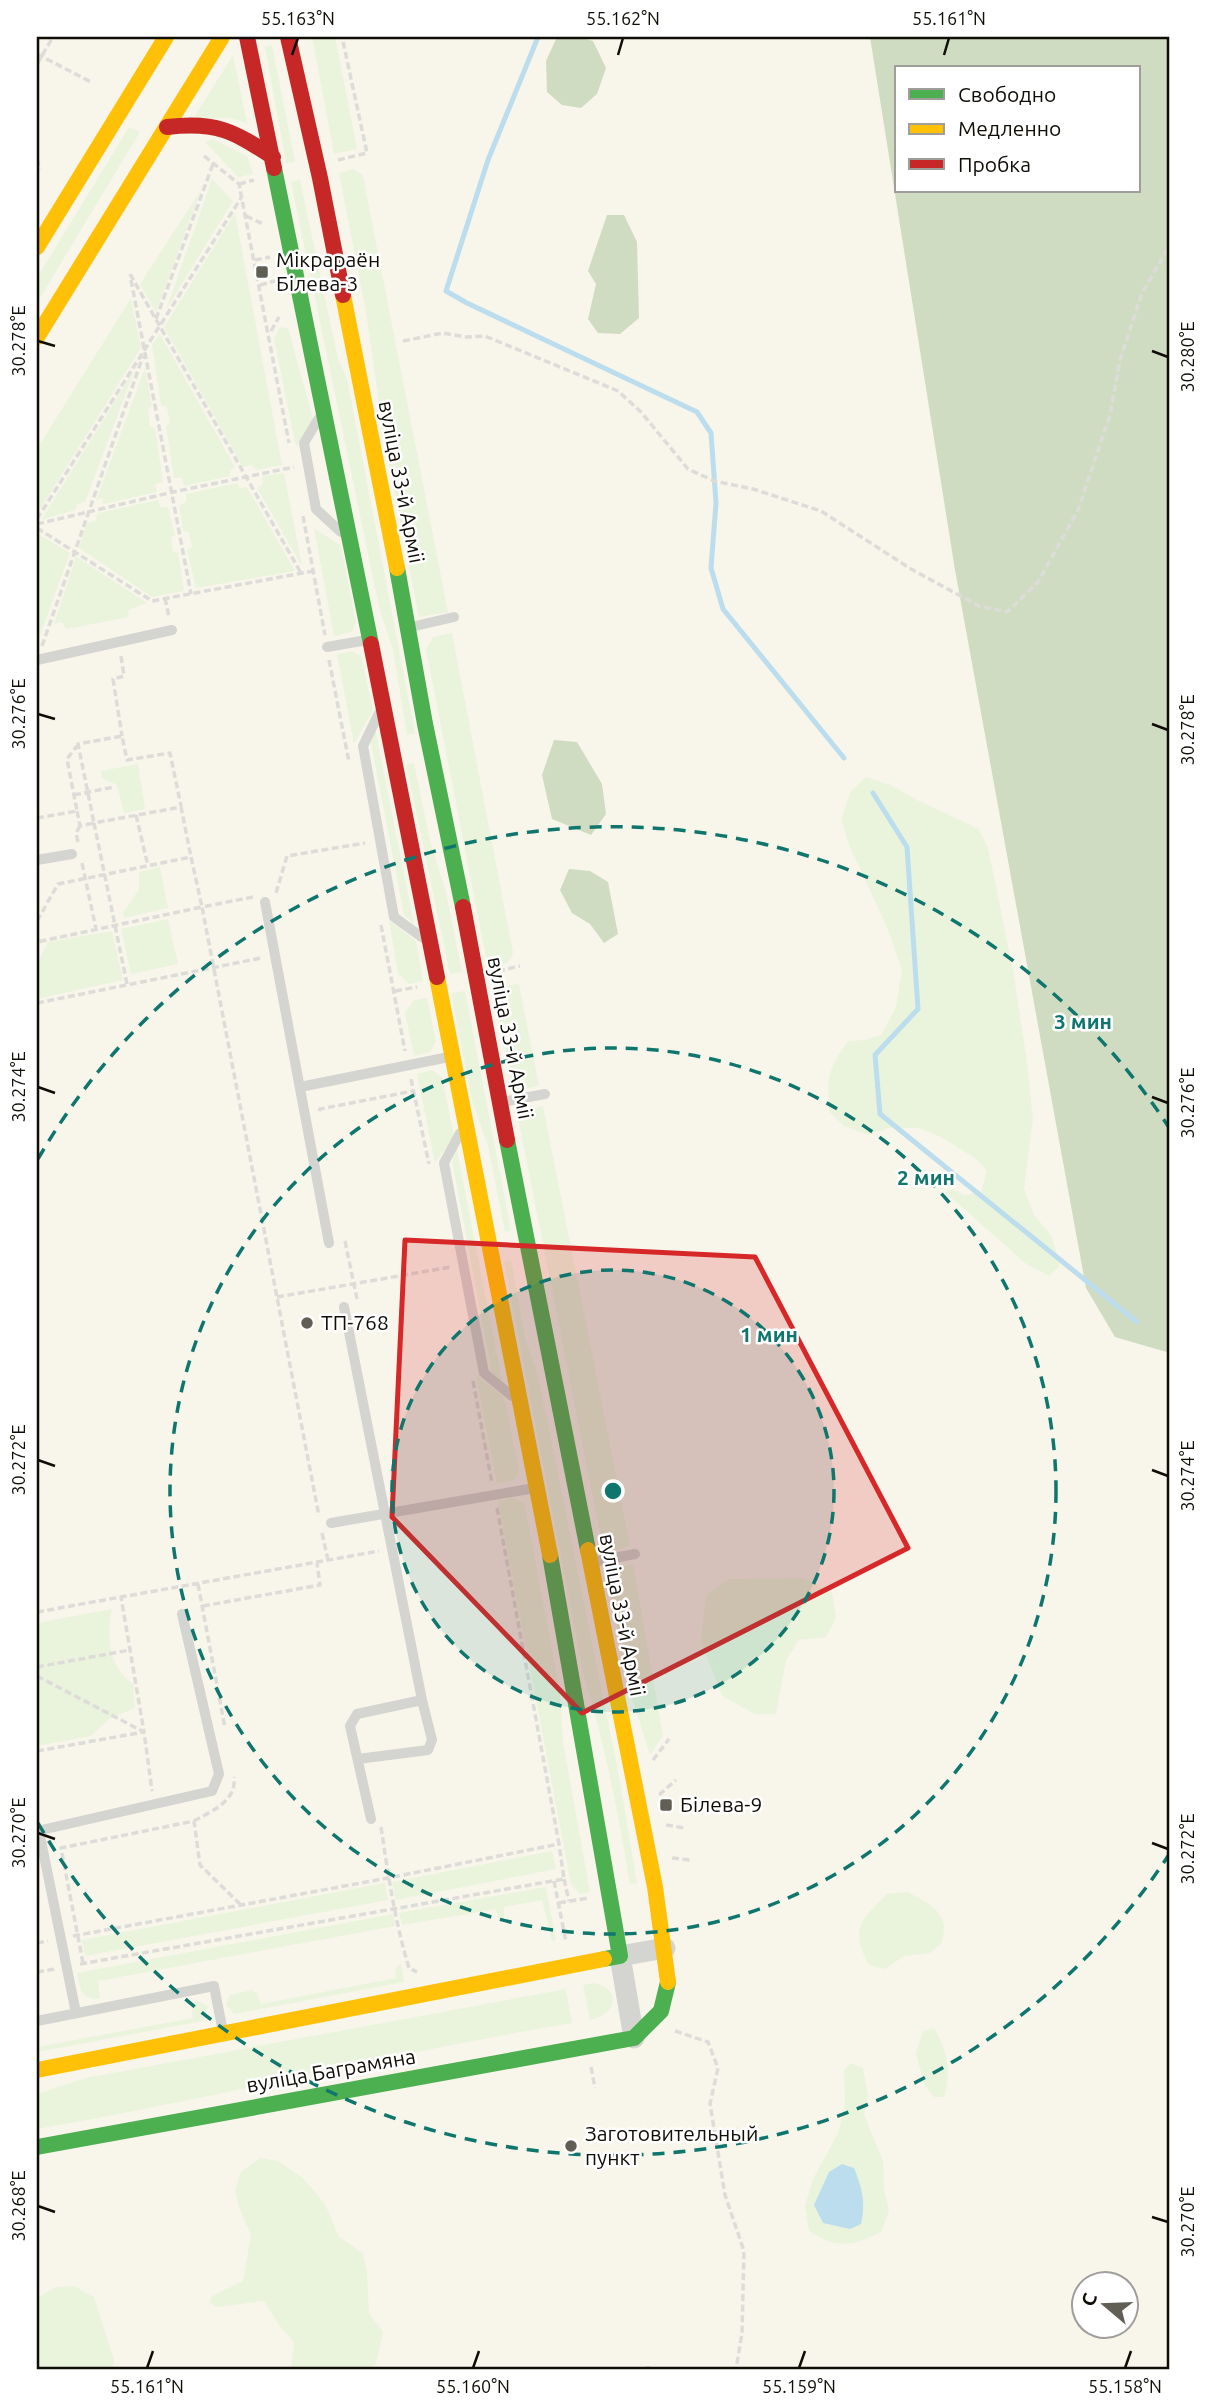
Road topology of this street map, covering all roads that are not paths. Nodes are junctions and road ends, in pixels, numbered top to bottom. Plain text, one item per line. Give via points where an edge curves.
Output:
1 (166, 37) edge
2 (222, 37) edge
3 (247, 37) edge
4 (288, 37) edge
5 (167, 127) junction
6 (273, 157) junction
7 (37, 247) edge
8 (37, 337) edge
9 (324, 410) junction
10 (350, 541) junction
11 (454, 617) dead end
12 (409, 627) junction
13 (172, 630) dead end
14 (370, 639) junction
15 (327, 647) road end
16 (38, 656) edge
17 (383, 704) junction
18 (425, 724) junction
19 (389, 730) junction
20 (434, 767) junction
21 (398, 773) junction
22 (77, 851) road end
23 (37, 860) edge
24 (264, 898) road end
25 (430, 944) junction
26 (452, 1057) junction
27 (300, 1087) junction
28 (545, 1094) dead end
29 (502, 1102) junction
30 (465, 1124) junction
31 (522, 1222) junction
32 (486, 1226) junction
33 (329, 1243) dead end
34 (531, 1265) junction
35 (495, 1271) junction
36 (344, 1307) dead end
37 (521, 1403) junction
38 (538, 1488) junction
39 (385, 1514) junction
40 (331, 1523) dead end
41 (635, 1554) dead end
42 (590, 1562) junction
43 (182, 1614) dead end
44 (422, 1700) junction
45 (358, 1759) junction
46 (371, 1818) dead end
47 (38, 1831) edge
48 (665, 1948) junction
49 (620, 1956) junction
50 (76, 2013) junction
51 (37, 2021) edge
52 (223, 2032) junction
53 (634, 2038) junction
54 (37, 2070) edge
55 (37, 2147) edge

1 - 7 street via 145,84
2 - 5 street via 176,102
3 - 6 street
4 - 12 street, вуліца 33-й Арміі
5 - 6 street via 195,123 230,130
5 - 8 street
6 - 9 street
9 - 10 street
9 - 10 lane via 303,443 316,509
10 - 14 street
11 - 12 lane
12 - 18 street, вуліца 33-й Арміі
13 - 16 lane
14 - 15 lane
14 - 17 street
17 - 19 street
17 - 25 lane via 363,746 394,917
18 - 19 street via 422,736 407,743 397,741
18 - 20 street, вуліца 33-й Арміі
19 - 21 street
20 - 21 street via 426,756 412,754 401,761
20 - 29 street, вуліца 33-й Арміі
21 - 25 street
22 - 23 lane
24 - 27 lane
25 - 26 street
26 - 27 lane
26 - 30 street
27 - 33 lane
28 - 29 lane
29 - 31 street, вуліца 33-й Арміі
30 - 32 street
30 - 37 lane via 444,1163 484,1373
31 - 32 street via 518,1233 508,1239 495,1237
31 - 34 street, вуліца 33-й Арміі
32 - 35 street
34 - 35 street via 523,1254 509,1252 499,1259
34 - 42 street, вуліца 33-й Арміі
35 - 37 street
36 - 39 lane
37 - 38 street
38 - 39 lane
38 - 49 street
39 - 40 lane
39 - 44 lane
41 - 42 lane
42 - 48 street, вуліца 33-й Арміі
43 - 47 lane via 219,1774 212,1791
44 - 45 lane via 357,1714 350,1726
44 - 45 lane via 432,1740 428,1750
45 - 46 lane
47 - 50 lane
48 - 49 street
48 - 53 street, вуліца 33-й Арміі via 670,1980 661,2011
49 - 52 street
49 - 53 street
50 - 51 lane
50 - 52 lane via 214,1986
52 - 54 street
53 - 55 street, вуліца Баграмяна

